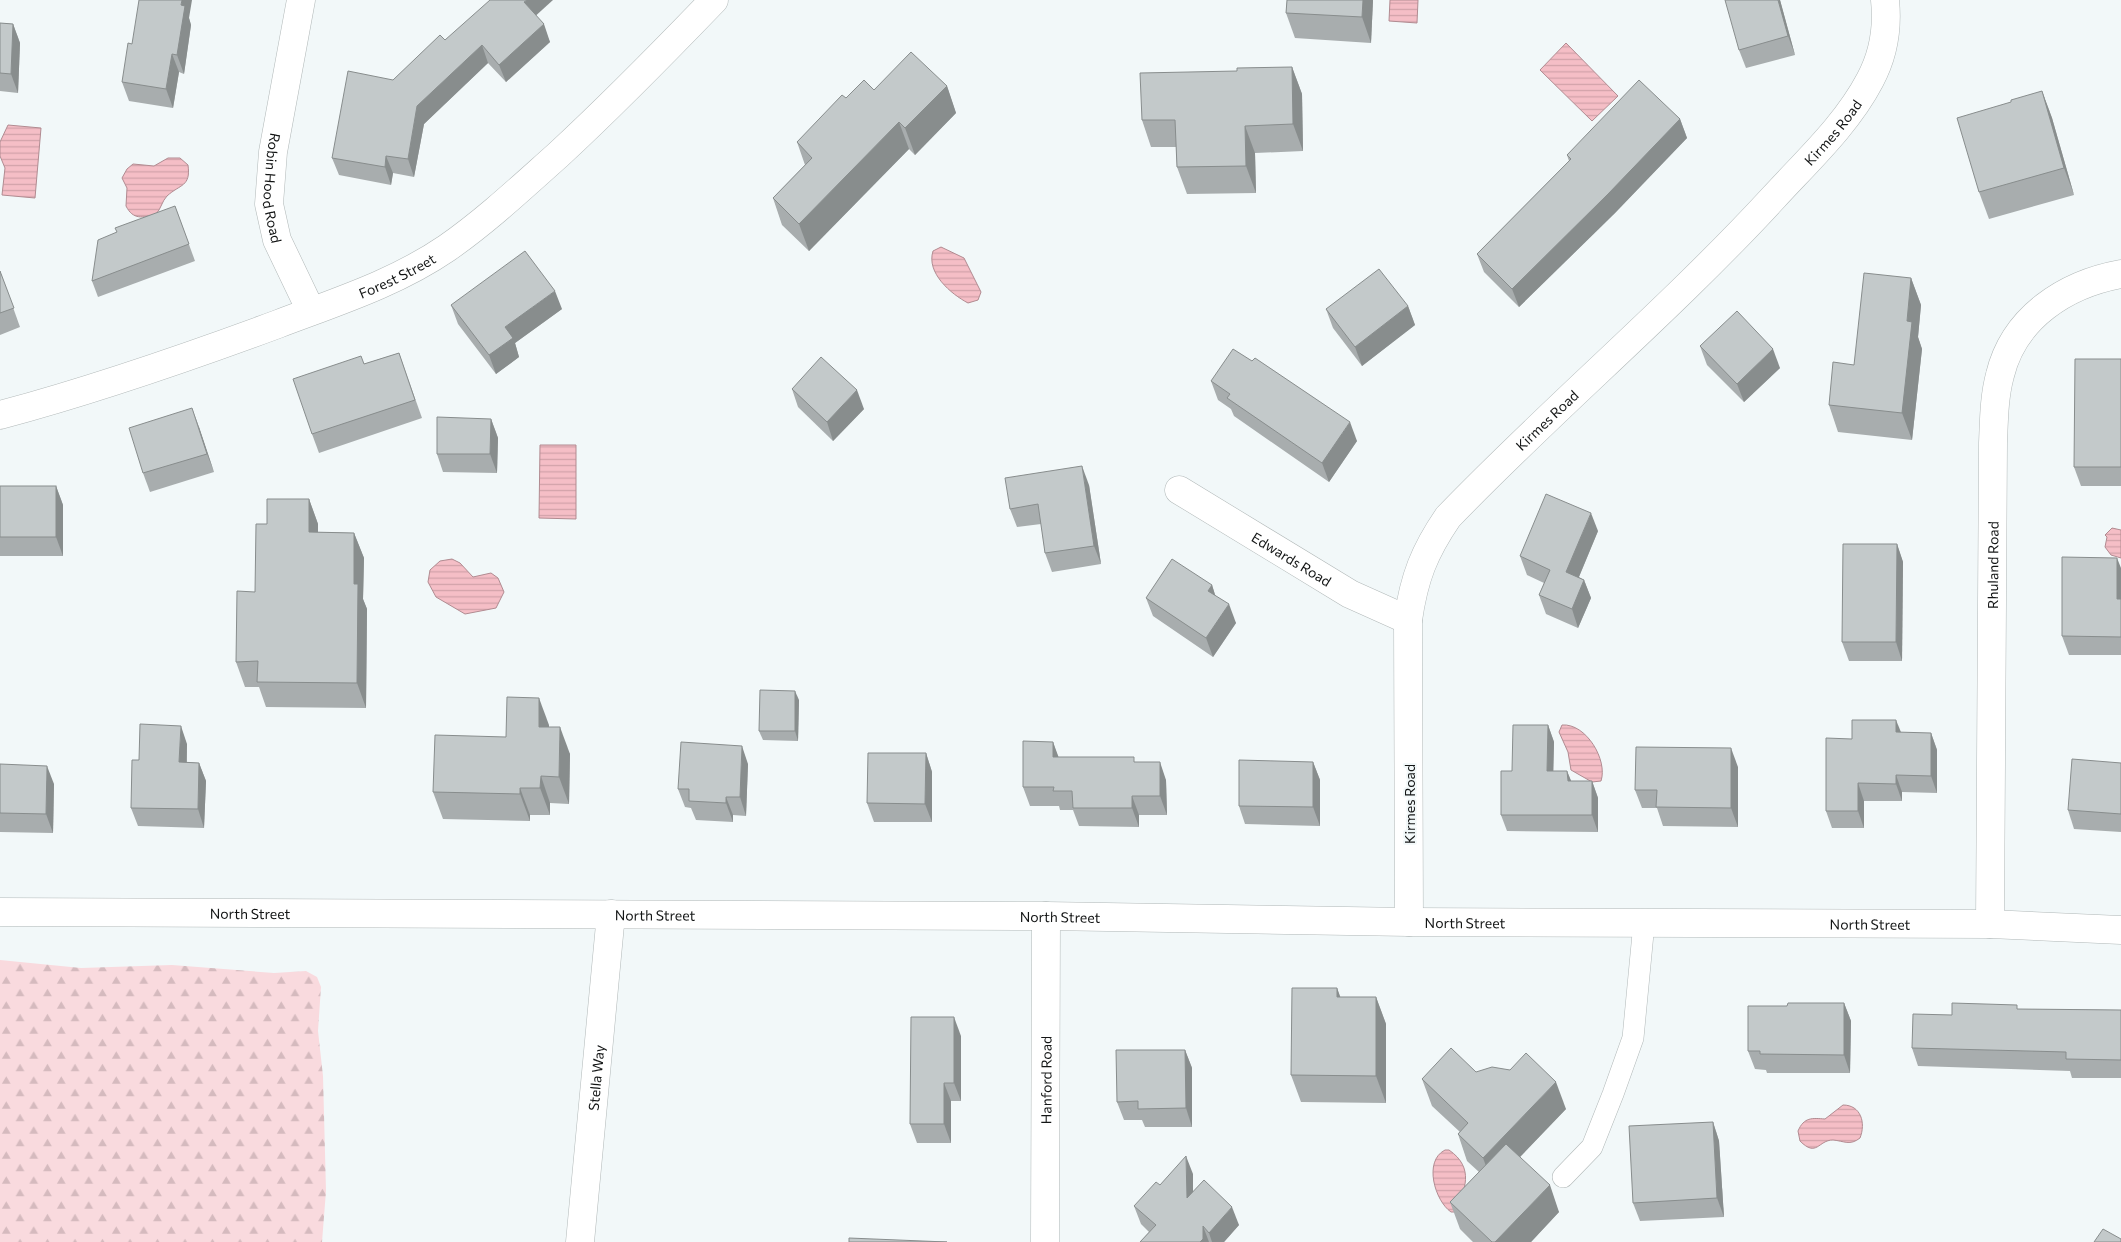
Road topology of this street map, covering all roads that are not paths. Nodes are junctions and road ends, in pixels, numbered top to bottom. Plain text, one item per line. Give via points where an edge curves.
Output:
1 (301, 0) edge
2 (714, 0) edge
3 (1885, 0) edge
4 (2121, 274) edge
5 (311, 312) junction
6 (0, 415) edge
7 (1179, 490) dead end
8 (1408, 620) junction
9 (0, 912) edge
10 (611, 914) junction
11 (1046, 916) junction
12 (1409, 922) junction
13 (1644, 924) junction
14 (1990, 924) junction
15 (2121, 930) edge
16 (1563, 1177) dead end
17 (580, 1242) edge
18 (1045, 1242) edge

1 - 5 street, Robin Hood Road via 273,152 269,204 277,240
2 - 5 street, Forest Street via 599,116 485,220 412,269
3 - 8 street, Kirmes Road via 1887,24 1879,61 1841,123 1736,238 1448,517 1421,564
4 - 14 street, Rhuland Road via 2097,278 2050,301 2018,333 2000,376 1993,443
5 - 6 street, Forest Street via 138,375
7 - 8 street, Edwards Road via 1350,594
8 - 12 street, Kirmes Road
9 - 10 street, North Street
10 - 11 street, North Street
10 - 17 street, Stella Way
11 - 12 street, North Street
11 - 18 street, Hanford Road
12 - 13 street, North Street
13 - 14 street, North Street
13 - 16 lane via 1632,1038 1592,1147
14 - 15 street, North Street

